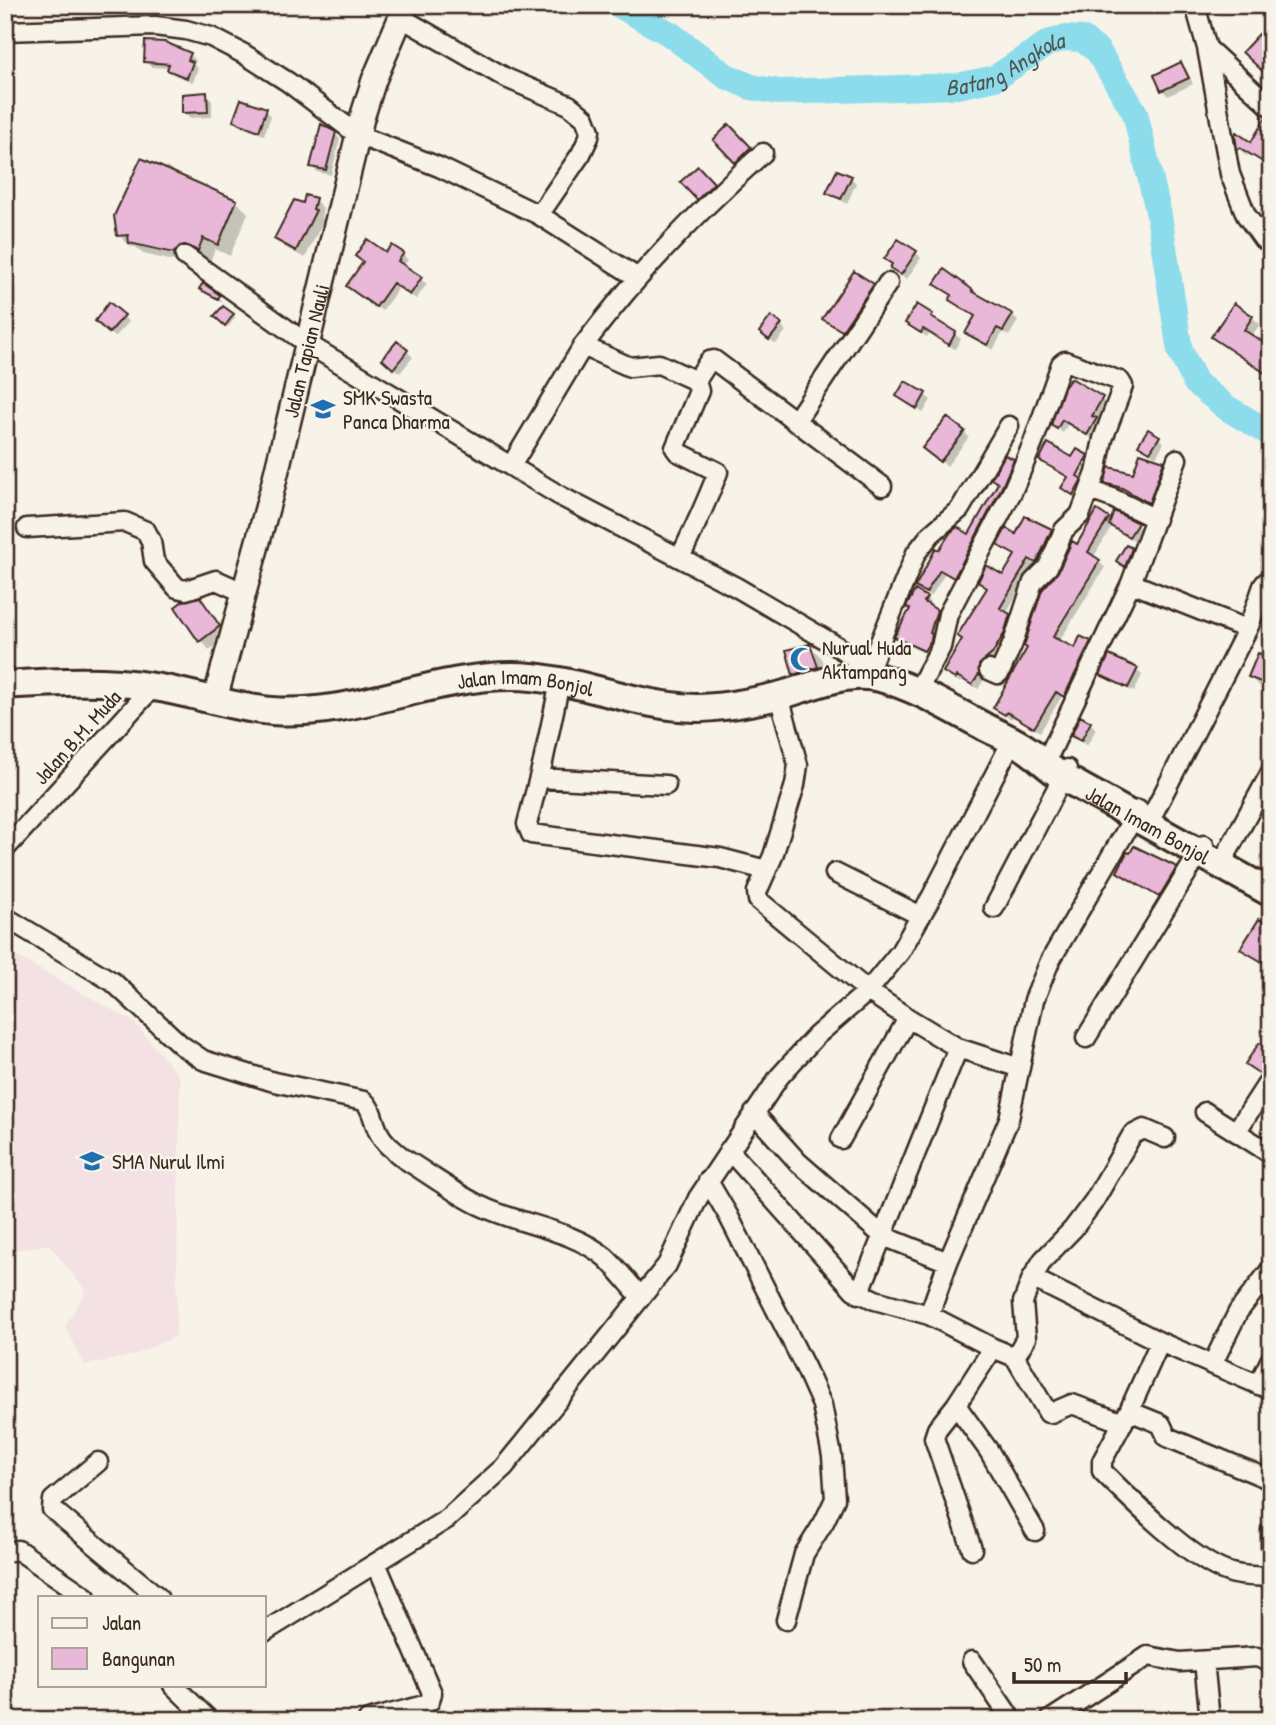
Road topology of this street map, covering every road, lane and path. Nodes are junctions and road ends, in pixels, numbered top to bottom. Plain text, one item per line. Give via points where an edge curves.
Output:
1 (1195, 5) edge
2 (403, 11) edge
3 (5, 32) edge
4 (1207, 48) junction
5 (1271, 107) edge
6 (358, 135) junction
7 (762, 153) dead end
8 (539, 215) junction
9 (1263, 239) dead end
10 (185, 256) dead end
11 (638, 278) junction
12 (888, 283) dead end
13 (306, 343) junction
14 (583, 346) junction
15 (696, 381) junction
16 (795, 422) junction
17 (1009, 426) dead end
18 (1177, 459) dead end
19 (511, 466) junction
20 (882, 486) dead end
21 (1090, 490) junction
22 (1156, 519) junction
23 (27, 528) dead end
24 (680, 558) junction
25 (1271, 581) edge
26 (1131, 583) junction
27 (245, 593) junction
28 (1247, 629) junction
29 (989, 670) dead end
30 (874, 673) junction
31 (560, 682) junction
32 (5, 685) edge
33 (153, 687) junction
34 (917, 692) junction
35 (779, 696) junction
36 (215, 699) junction
37 (1044, 758) junction
38 (1271, 772) edge
39 (539, 778) junction
40 (666, 785) dead end
41 (1142, 813) junction
42 (5, 849) edge
43 (1211, 850) junction
44 (766, 870) junction
45 (835, 873) dead end
46 (1271, 878) edge
47 (1271, 893) edge
48 (994, 908) dead end
49 (921, 916) junction
50 (5, 918) edge
51 (868, 991) junction
52 (908, 1018) junction
53 (1086, 1038) dead end
54 (958, 1048) junction
55 (1020, 1068) junction
56 (1271, 1078) edge
57 (1205, 1112) dead end
58 (754, 1113) junction
59 (1236, 1132) junction
60 (1165, 1138) dead end
61 (841, 1139) dead end
62 (730, 1150) junction
63 (1271, 1154) edge
64 (708, 1181) junction
65 (883, 1236) junction
66 (948, 1262) junction
67 (1271, 1269) edge
68 (1032, 1278) junction
69 (1265, 1289) edge
70 (859, 1294) junction
71 (641, 1297) junction
72 (929, 1315) junction
73 (1160, 1342) junction
74 (993, 1348) junction
75 (1015, 1357) junction
76 (1271, 1359) edge
77 (1212, 1365) junction
78 (1264, 1388) edge
79 (956, 1405) junction
80 (1126, 1417) junction
81 (97, 1462) dead end
82 (1271, 1480) edge
83 (1271, 1530) edge
84 (1035, 1531) dead end
85 (1271, 1546) edge
86 (972, 1549) dead end
87 (5, 1552) edge
88 (376, 1563) junction
89 (1271, 1577) edge
90 (85, 1596) edge
91 (157, 1596) edge
92 (786, 1620) dead end
93 (266, 1631) edge
94 (972, 1661) dead end
95 (1204, 1661) junction
96 (1271, 1663) edge
97 (181, 1687) edge
98 (209, 1720) edge
99 (368, 1720) edge
100 (1012, 1720) edge
101 (1050, 1720) edge
102 (1210, 1720) edge

1 - 4 street
2 - 6 main road, Jalan Tapian Nauli via 374,80
2 - 8 street via 506,78 569,105 585,118 590,131 581,154
3 - 6 street via 155,26 211,37 288,82
4 - 5 street
4 - 9 street via 1230,174 1246,215
6 - 8 street
6 - 13 main road, Jalan Tapian Nauli
7 - 11 street
8 - 11 street
10 - 13 street
11 - 14 street
12 - 16 street
13 - 19 street
13 - 27 main road, Jalan Tapian Nauli
14 - 15 street via 630,367 659,364
14 - 19 street
15 - 16 street via 714,360
15 - 24 street via 699,391 675,448 718,472
16 - 20 street
17 - 30 street via 960,509 916,553
18 - 22 street
19 - 24 street via 562,498
21 - 22 street
21 - 29 street via 1080,515 1066,527 1048,567 1032,585 1000,672
21 - 34 street via 1123,384 1065,360 1006,505 948,614 943,643
22 - 26 street
23 - 27 street via 110,522 137,525 149,535 154,561 177,589 216,580
24 - 30 street via 802,626
25 - 28 street via 1263,586
26 - 28 street
26 - 37 street
27 - 36 main road, Jalan Tapian Nauli
28 - 41 street
30 - 34 highway, Jalan Imam Bonjol
30 - 35 highway, Jalan Imam Bonjol
31 - 35 highway, Jalan Imam Bonjol via 697,708
31 - 36 highway, Jalan Imam Bonjol via 488,677 308,710 274,711
31 - 39 street
32 - 33 highway, Jalan Imam Bonjol via 91,680
33 - 36 highway, Jalan Imam Bonjol
33 - 42 street, Jalan B.M. Muda
34 - 37 highway, Jalan Imam Bonjol
35 - 44 street via 798,765
37 - 41 highway, Jalan Imam Bonjol
37 - 48 street
37 - 49 street
38 - 43 street
39 - 40 street
39 - 44 street via 527,824 535,836 720,858
41 - 43 highway, Jalan Imam Bonjol
41 - 55 street via 1050,961 1034,1000
43 - 46 highway, Jalan Imam Bonjol
43 - 47 highway, Jalan Imam Bonjol
43 - 53 street
44 - 51 street via 757,892 760,902
45 - 49 street
49 - 51 street via 900,952
50 - 71 street via 113,982 202,1060 274,1082 364,1101 380,1135 403,1158 479,1205 586,1245 605,1258
51 - 52 street
51 - 58 street via 796,1056
52 - 54 street
52 - 61 street
54 - 55 street
54 - 65 street
55 - 66 street via 1009,1119
56 - 59 street
57 - 59 street
58 - 62 street
58 - 65 street via 798,1162
59 - 63 street
60 - 68 street via 1144,1129 1132,1135 1094,1201
62 - 64 street
62 - 70 street
64 - 71 street via 676,1251
64 - 92 street via 805,1367 822,1405 832,1456 835,1499 804,1554
65 - 66 street
65 - 70 street
66 - 72 street
67 - 69 street
68 - 73 street
68 - 75 street via 1023,1302 1026,1338
69 - 77 street via 1238,1312
70 - 72 street
71 - 88 street via 504,1467 447,1518
72 - 74 street
73 - 77 street
73 - 80 street
74 - 75 street
74 - 79 street
75 - 80 street via 1048,1413 1072,1404
76 - 78 street
77 - 78 street
79 - 84 street via 989,1451
79 - 86 street via 934,1437
80 - 82 street via 1161,1424 1167,1437
80 - 89 street via 1102,1461 1102,1471 1206,1561 1230,1573
81 - 91 street via 53,1500 52,1510
83 - 85 street
87 - 90 street via 18,1550
88 - 93 street
88 - 99 street via 432,1693 424,1705
94 - 100 street
95 - 96 street via 1249,1657
95 - 101 street via 1143,1658
95 - 102 street
97 - 98 street

